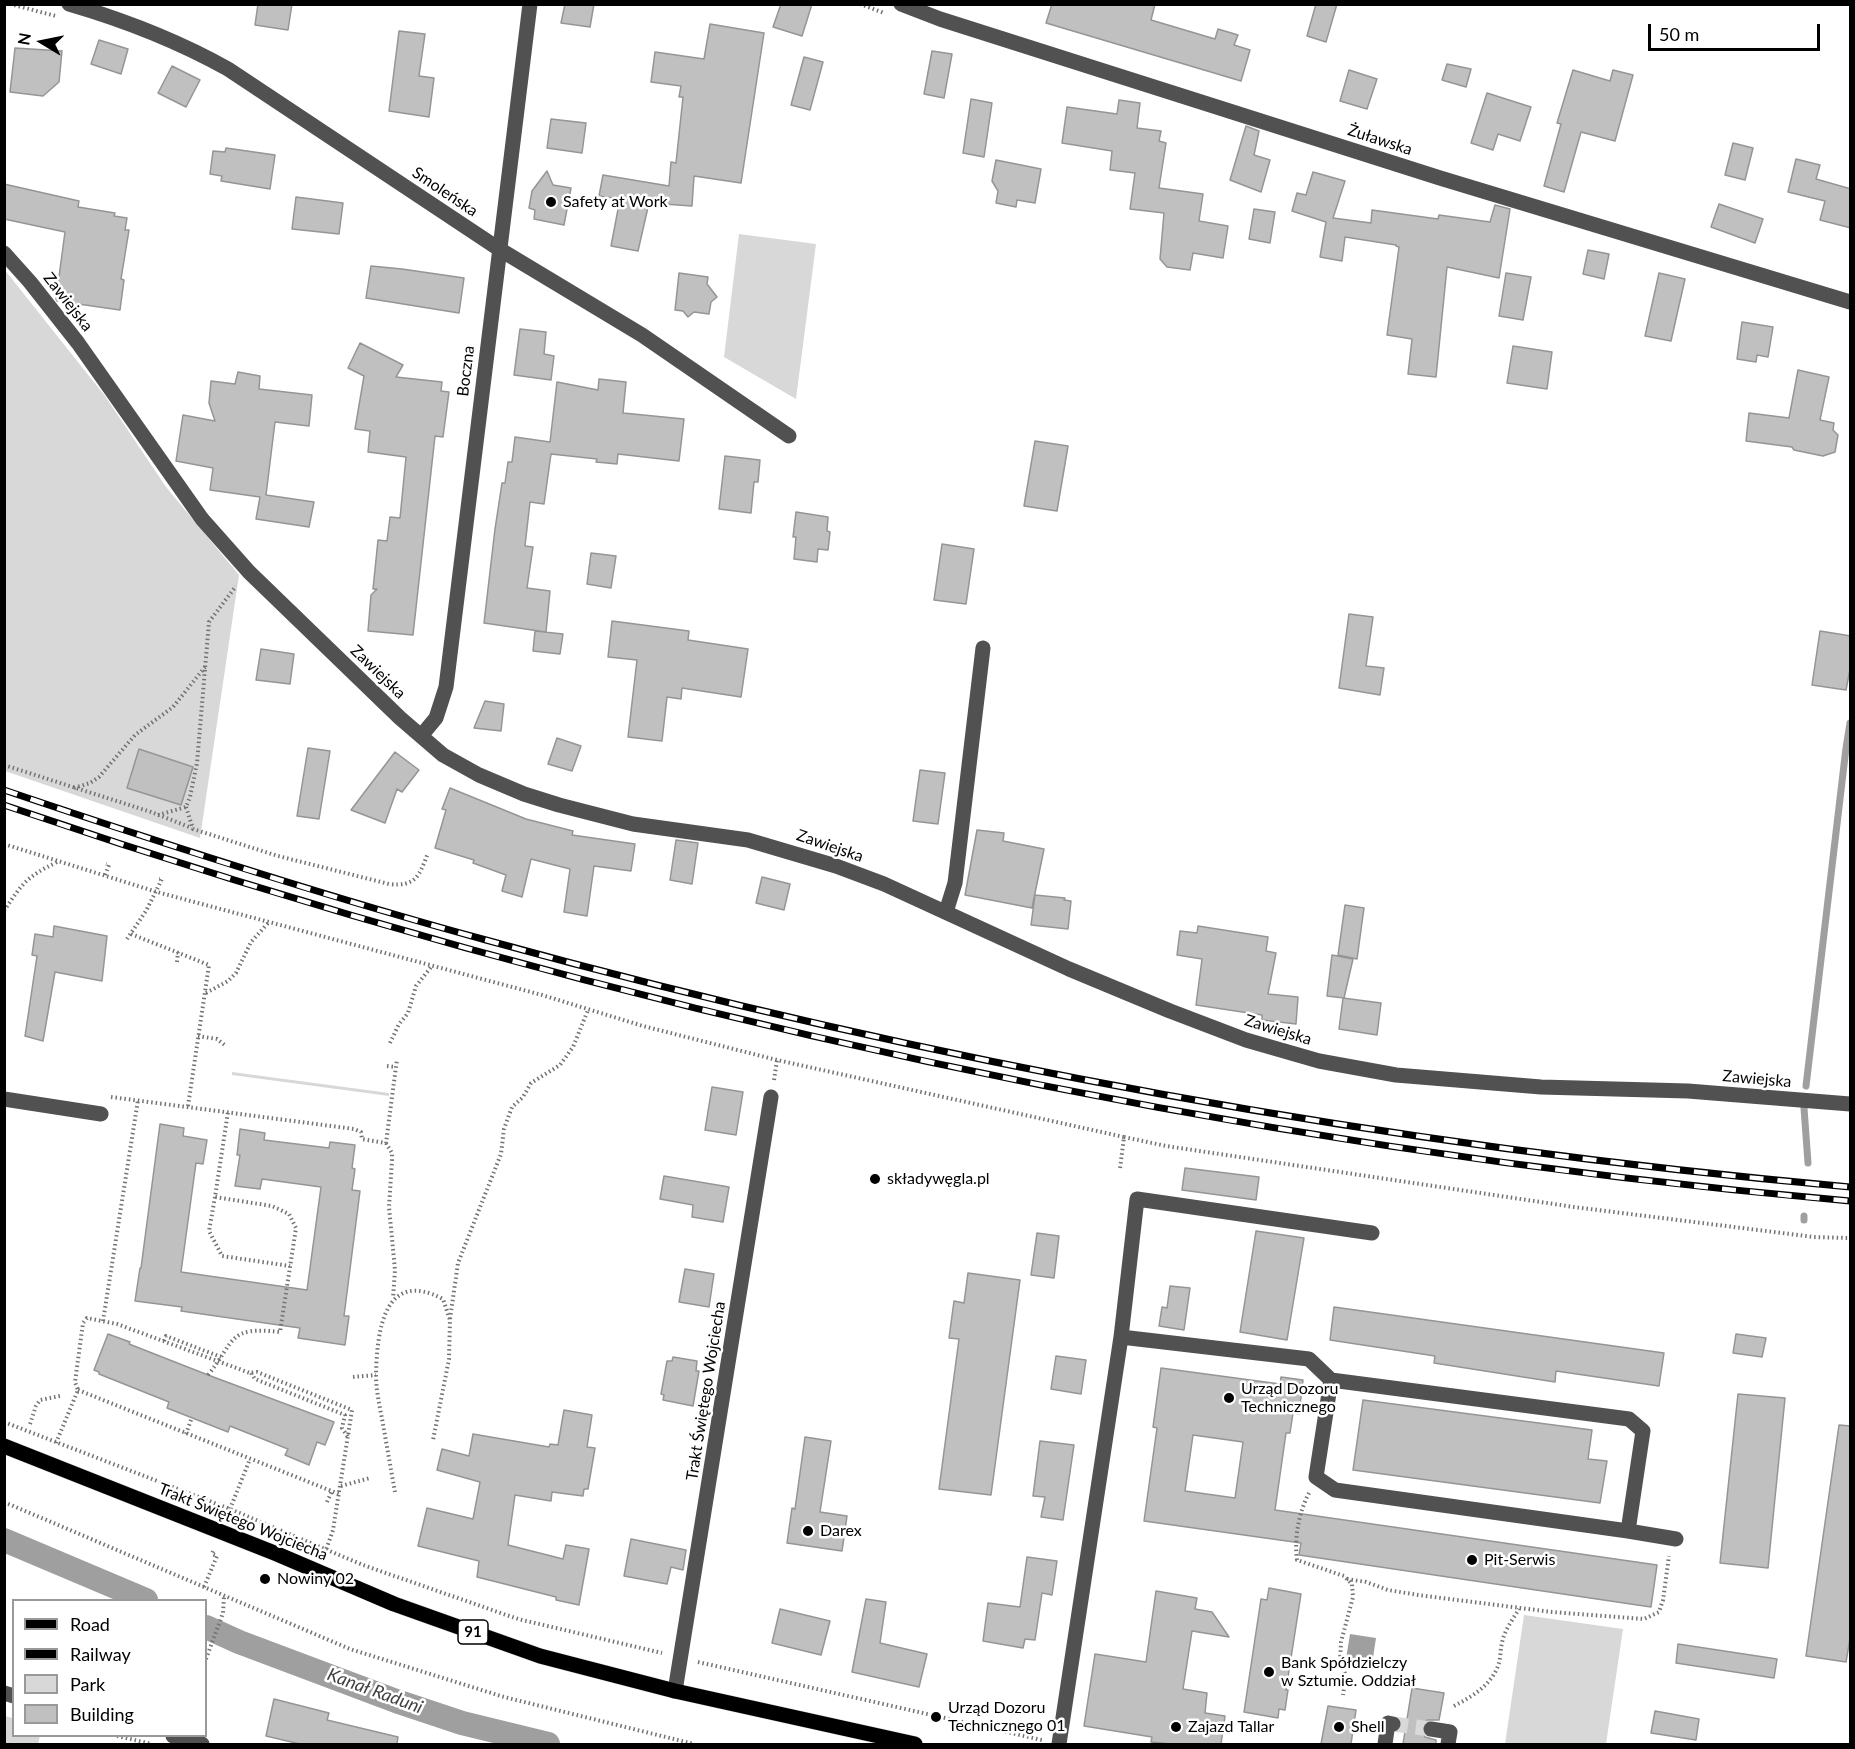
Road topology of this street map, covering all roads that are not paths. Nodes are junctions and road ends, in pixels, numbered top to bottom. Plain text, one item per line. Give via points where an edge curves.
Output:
1 (69, 4) edge
2 (530, 4) edge
3 (901, 4) edge
4 (499, 249) junction
5 (4, 253) edge
6 (1851, 302) edge
7 (789, 435) dead end
8 (983, 648) dead end
9 (421, 736) junction
10 (946, 912) junction
11 (771, 1097) dead end
12 (4, 1099) edge
13 (1851, 1104) edge
14 (102, 1114) dead end
15 (1372, 1233) dead end
16 (1121, 1337) junction
17 (1331, 1380) junction
18 (4, 1446) edge
19 (1628, 1531) junction
20 (1674, 1539) road end
21 (675, 1691) junction
22 (1393, 1724) dead end
23 (1431, 1729) tunnel mouth
24 (176, 1737) edge
25 (200, 1744) edge
26 (915, 1744) edge
27 (1059, 1744) edge
28 (1385, 1744) edge
29 (1448, 1744) edge

1 - 4 street, Smoleńska via 191,48 228,69
2 - 4 street, Boczna
3 - 6 street, Żuławska via 1451,181
4 - 7 street, Smoleńska via 642,335
4 - 9 street, Boczna via 446,687 436,718
5 - 9 street, Zawiejska via 78,344 202,519 249,572
8 - 10 street via 955,883
9 - 10 street, Zawiejska via 461,766 524,794 633,825 748,840 790,851 884,884
10 - 13 street, Zawiejska via 1170,1011 1246,1040 1319,1060 1396,1075
11 - 21 street, Trakt Świętego Wojciecha
12 - 14 street
15 - 16 street via 1137,1199
16 - 17 street via 1309,1359
16 - 27 street
17 - 19 street via 1316,1477 1335,1490
17 - 19 street via 1629,1419 1643,1431
18 - 21 main road, Trakt Świętego Wojciecha / 91 via 394,1604 540,1656
19 - 20 street
21 - 26 main road, Trakt Świętego Wojciecha / 91
22 - 28 street via 1388,1723
23 - 29 street via 1450,1732
24 - 25 street

